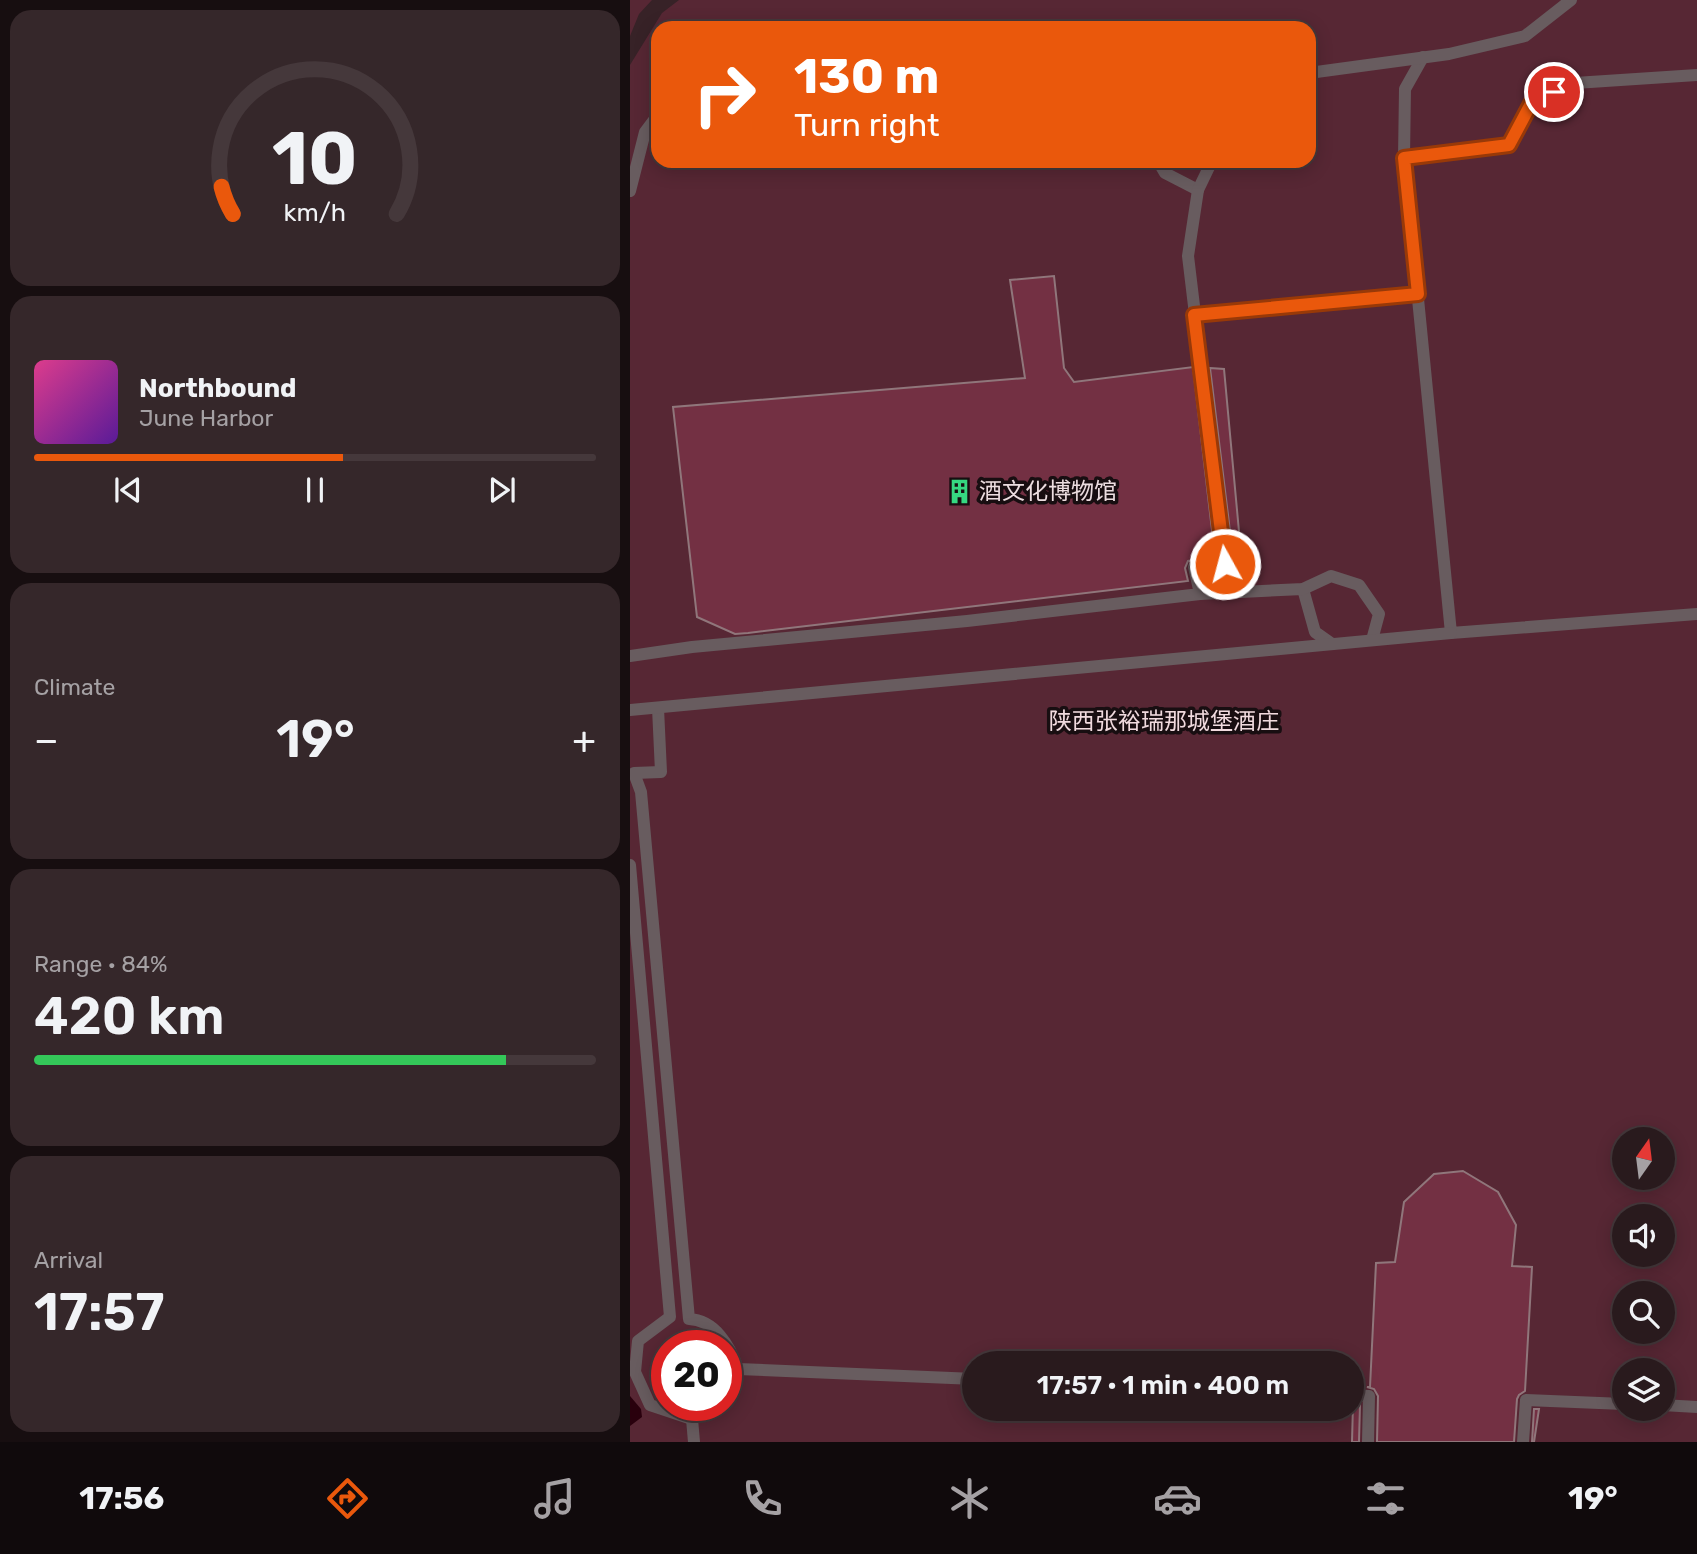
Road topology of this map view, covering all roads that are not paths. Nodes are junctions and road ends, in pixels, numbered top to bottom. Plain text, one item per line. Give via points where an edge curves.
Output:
1 (1571, 0) edge
2 (1423, 57) junction
3 (1316, 72) edge
4 (1697, 75) edge
5 (651, 124) edge
6 (1404, 158) junction
7 (1162, 168) edge
8 (1209, 168) edge
9 (1198, 190) junction
10 (630, 191) edge
11 (1418, 294) junction
12 (1194, 315) junction
13 (1303, 589) junction
14 (1200, 594) junction
15 (1697, 614) edge
16 (1451, 633) junction
17 (1372, 640) junction
18 (1332, 644) junction
19 (630, 656) edge
20 (658, 708) junction
21 (630, 710) edge
22 (630, 865) edge
23 (653, 1330) edge
24 (712, 1330) edge
25 (651, 1331) edge
26 (742, 1369) edge
27 (962, 1378) edge
28 (1364, 1396) edge
29 (1612, 1404) edge
30 (651, 1405) edge
31 (1675, 1405) edge
32 (1697, 1406) edge
33 (692, 1421) edge
34 (694, 1442) edge
35 (1368, 1442) edge
36 (1523, 1442) edge

1 - 2 lane via 1525,36
2 - 3 lane
2 - 6 lane via 1405,89
4 - 6 lane via 1575,83 1533,100 1509,145
5 - 10 lane
6 - 11 lane
7 - 9 lane
8 - 9 lane
9 - 12 lane via 1188,256
11 - 12 lane
11 - 16 lane
12 - 14 lane via 1225,564 1194,567
13 - 14 lane
13 - 17 lane via 1331,576 1359,585 1379,614
13 - 18 lane via 1315,632
14 - 19 lane
15 - 16 lane
16 - 17 lane
17 - 18 lane
18 - 20 lane
20 - 21 lane
20 - 24 lane via 661,772 634,773 641,792 689,1319 701,1320
22 - 23 lane via 670,1317
25 - 30 lane via 638,1341 635,1372
26 - 27 lane
28 - 35 lane via 1369,1396
29 - 36 lane via 1526,1400
31 - 32 lane
33 - 34 lane

